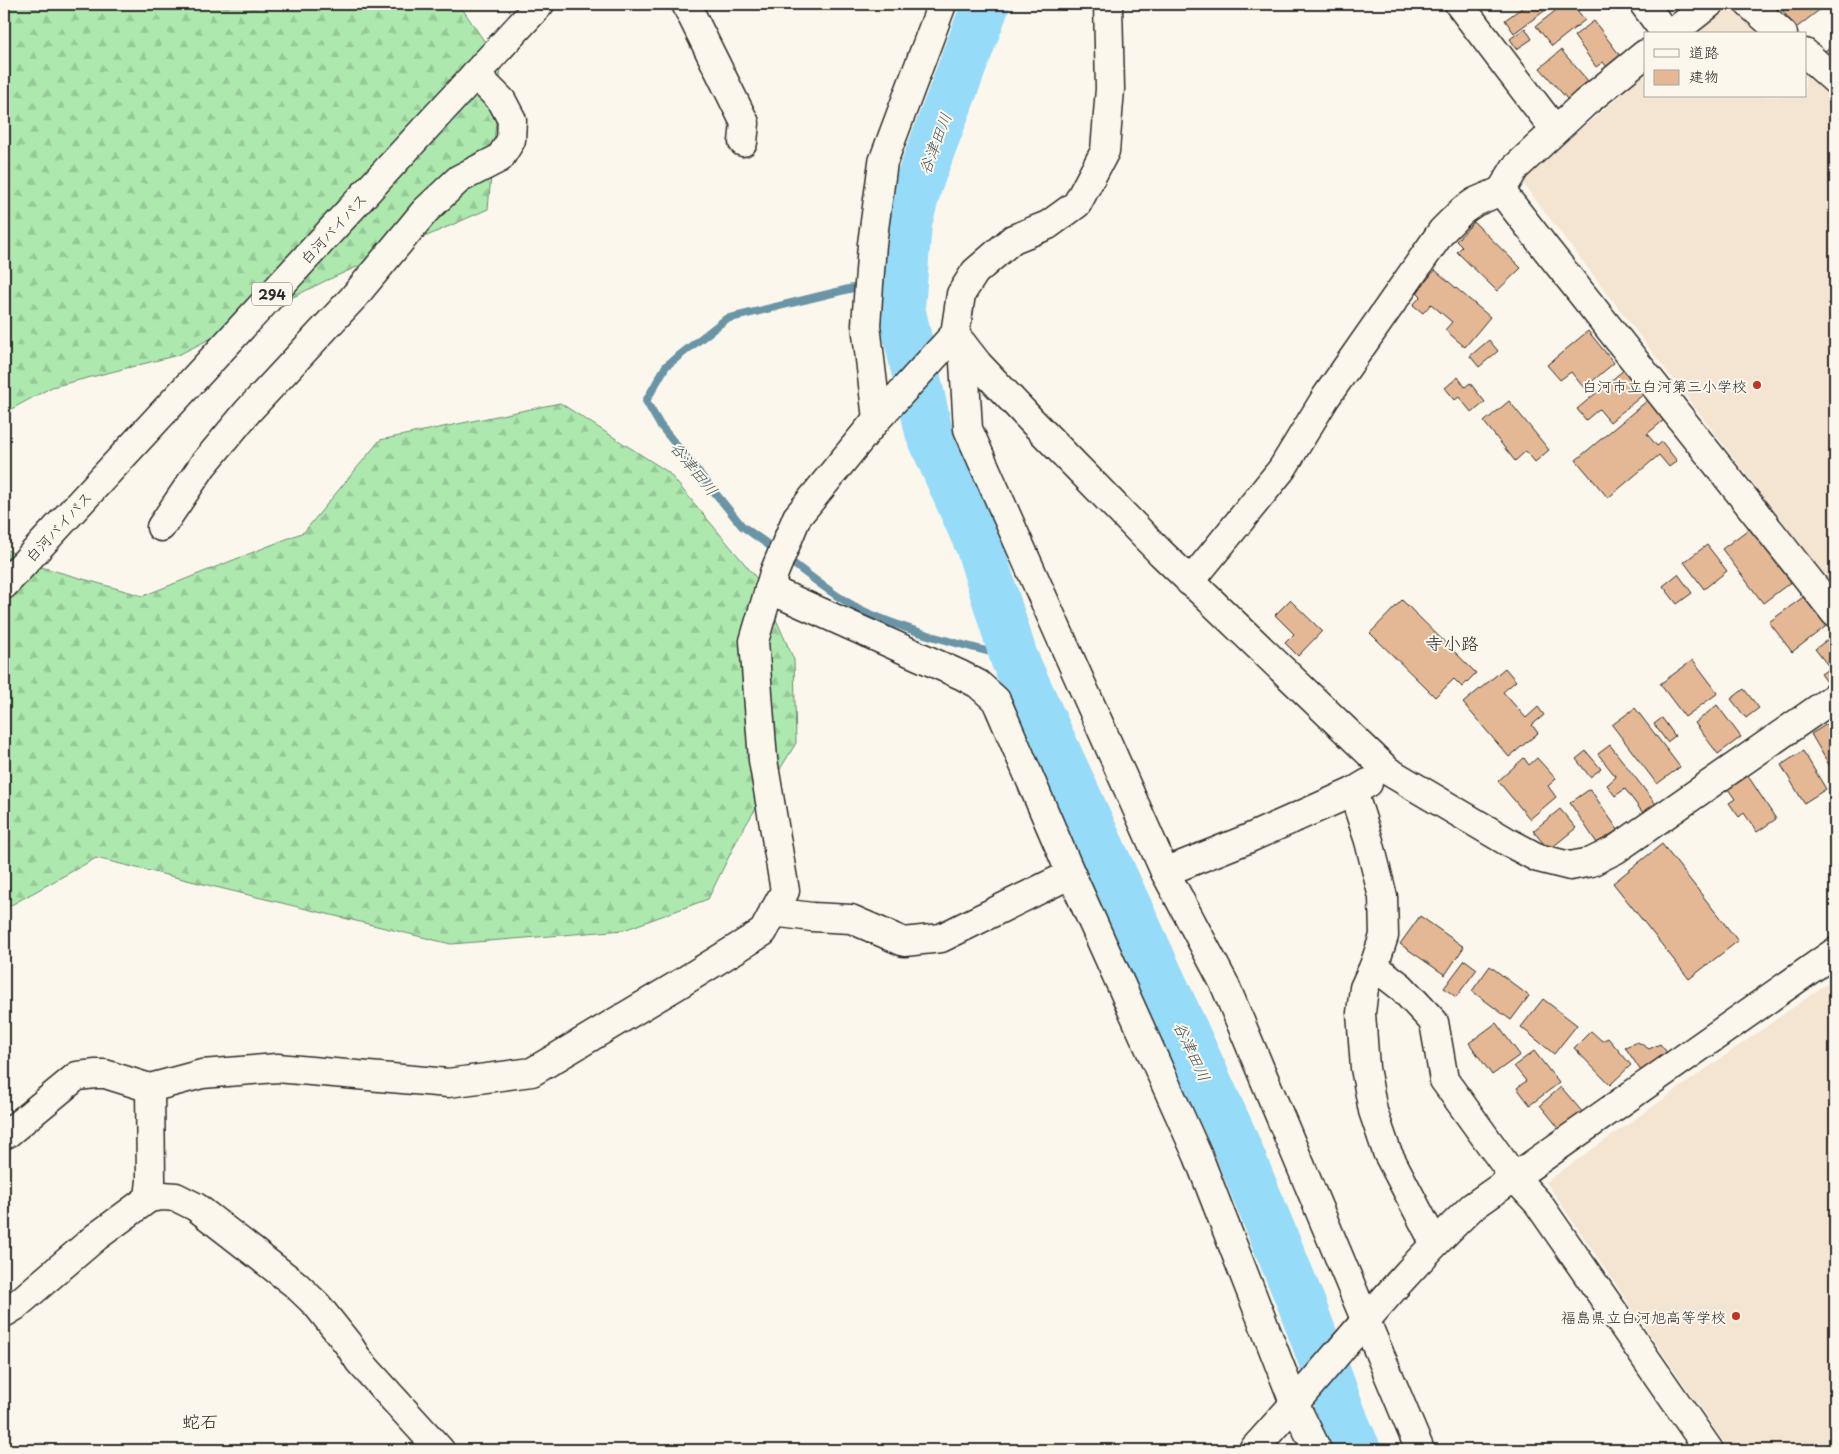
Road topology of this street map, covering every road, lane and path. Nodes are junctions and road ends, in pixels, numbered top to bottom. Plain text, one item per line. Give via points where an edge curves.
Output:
1 (540, 4) edge
2 (686, 4) edge
3 (942, 4) edge
4 (1108, 4) edge
5 (1459, 4) edge
6 (1644, 4) edge
7 (1709, 4) edge
8 (1749, 4) edge
9 (1665, 32) edge
10 (1674, 32) edge
11 (1781, 32) edge
12 (1644, 55) edge
13 (1806, 55) edge
14 (475, 74) junction
15 (1835, 80) edge
16 (1555, 130) junction
17 (743, 142) dead end
18 (1502, 191) junction
19 (959, 340) junction
20 (877, 419) junction
21 (161, 527) dead end
22 (771, 581) junction
23 (1190, 582) junction
24 (4, 585) edge
25 (1835, 613) edge
26 (1835, 697) edge
27 (1388, 771) junction
28 (1352, 792) junction
29 (1165, 872) junction
30 (1071, 874) junction
31 (773, 912) junction
32 (1835, 952) edge
33 (1374, 966) junction
34 (150, 1088) junction
35 (4, 1135) edge
36 (1514, 1178) junction
37 (149, 1198) junction
38 (1434, 1242) junction
39 (4, 1313) edge
40 (1357, 1329) junction
41 (1299, 1399) junction
42 (440, 1450) edge
43 (1253, 1450) edge
44 (1317, 1450) edge
45 (1420, 1450) edge
46 (1709, 1450) edge

1 - 14 main road, 白河バイパス / 294
2 - 17 main road via 745,123
3 - 20 main road via 883,162 866,325
4 - 19 main road via 1110,89 1105,151 1077,204 1048,225 1013,239 975,272 961,294
5 - 16 main road
6 - 9 main road
7 - 10 main road
8 - 11 main road
12 - 16 main road
13 - 15 main road
14 - 21 main road via 502,101 512,120 511,140 500,158 459,179 425,211 353,298 248,410 203,465
14 - 24 main road, 白河バイパス / 294
16 - 18 main road via 1515,168
18 - 23 main road via 1475,202 1442,232 1326,397 1282,469
18 - 25 main road
19 - 20 main road
19 - 23 main road via 1030,419
19 - 29 main road via 968,429
20 - 22 main road via 797,517
22 - 30 main road via 978,684 996,700
22 - 31 main road via 754,641 763,760 785,891
23 - 27 main road
26 - 27 main road via 1615,850 1592,862 1570,866 1538,858
27 - 28 main road
28 - 29 main road
28 - 33 main road via 1383,897 1384,936
29 - 40 main road via 1224,983
30 - 31 main road via 941,938 904,942 851,919
30 - 41 main road via 1198,1156
31 - 34 main road via 763,932 532,1072 448,1082 277,1068 202,1074
32 - 36 main road
33 - 36 main road via 1401,987 1434,1022 1444,1080
33 - 38 main road via 1364,988 1360,1013 1373,1111 1388,1152
34 - 35 main road via 105,1074 77,1076
34 - 37 main road
36 - 38 main road via 1472,1207
36 - 46 main road via 1538,1203
37 - 39 main road
37 - 42 main road via 176,1198 196,1207 294,1284 317,1305 359,1361
38 - 40 main road
40 - 41 main road
40 - 45 main road
41 - 43 main road
41 - 44 main road

